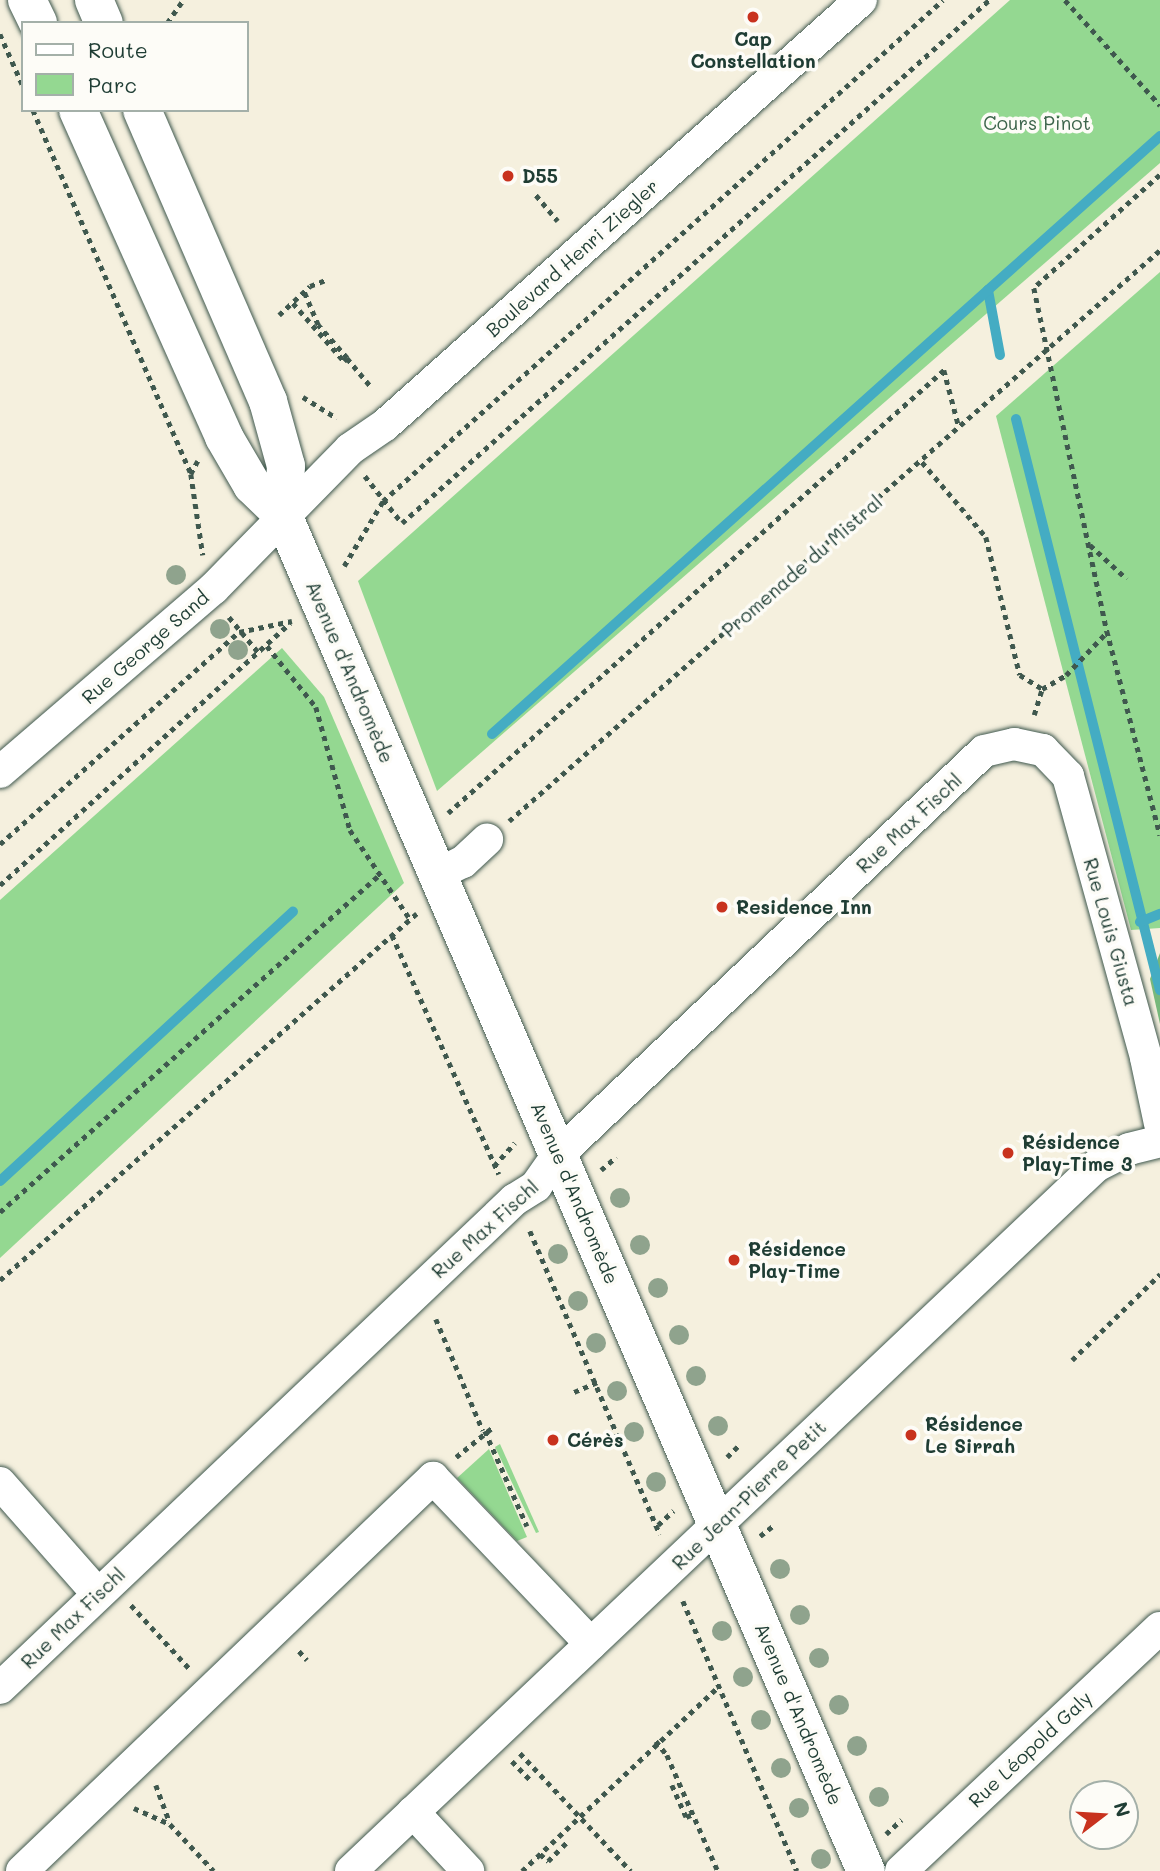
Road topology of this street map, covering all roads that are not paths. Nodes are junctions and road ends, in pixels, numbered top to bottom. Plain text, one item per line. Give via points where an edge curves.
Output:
1 (27, 0) edge
2 (94, 0) edge
3 (861, 0) edge
4 (37, 21) edge
5 (103, 21) edge
6 (79, 112) edge
7 (143, 112) edge
8 (283, 515) junction
9 (1043, 750) joint
10 (0, 772) edge
11 (487, 840) road end
12 (441, 881) junction
13 (1160, 1124) edge
14 (1160, 1141) edge
15 (558, 1155) junction
16 (0, 1483) edge
17 (718, 1525) junction
18 (112, 1596) junction
19 (1160, 1628) edge
20 (591, 1644) junction
21 (0, 1688) edge
22 (413, 1812) junction
23 (22, 1871) edge
24 (351, 1871) edge
25 (468, 1871) edge
26 (866, 1871) edge
27 (901, 1871) edge

1 - 4 street
2 - 5 street
3 - 8 street, Boulevard Henri Ziegler via 385,425 350,449
6 - 8 street, Avenue d'Andromède via 224,437 252,485
7 - 8 street, Avenue d'Andromède via 268,401 286,466
8 - 10 street, Rue George Sand via 212,589
8 - 12 street, Avenue d'Andromède
9 - 13 street, Rue Louis Giusta via 1068,776
9 - 15 street, Rue Max Fischl via 1014,744 985,751
11 - 12 street
12 - 15 street, Avenue d'Andromède
14 - 17 street, Rue Jean-Pierre Petit via 1129,1149 1096,1166
15 - 17 street, Avenue d'Andromède
15 - 18 street, Rue Max Fischl via 536,1186 514,1199
16 - 18 street
17 - 20 street, Rue Jean-Pierre Petit
17 - 26 street, Avenue d'Andromède
18 - 21 street, Rue Max Fischl
19 - 27 street, Rue Léopold Galy
20 - 22 street, Rue Jean-Pierre Petit
20 - 23 street via 432,1478
22 - 24 street, Rue Jean-Pierre Petit
22 - 25 street

